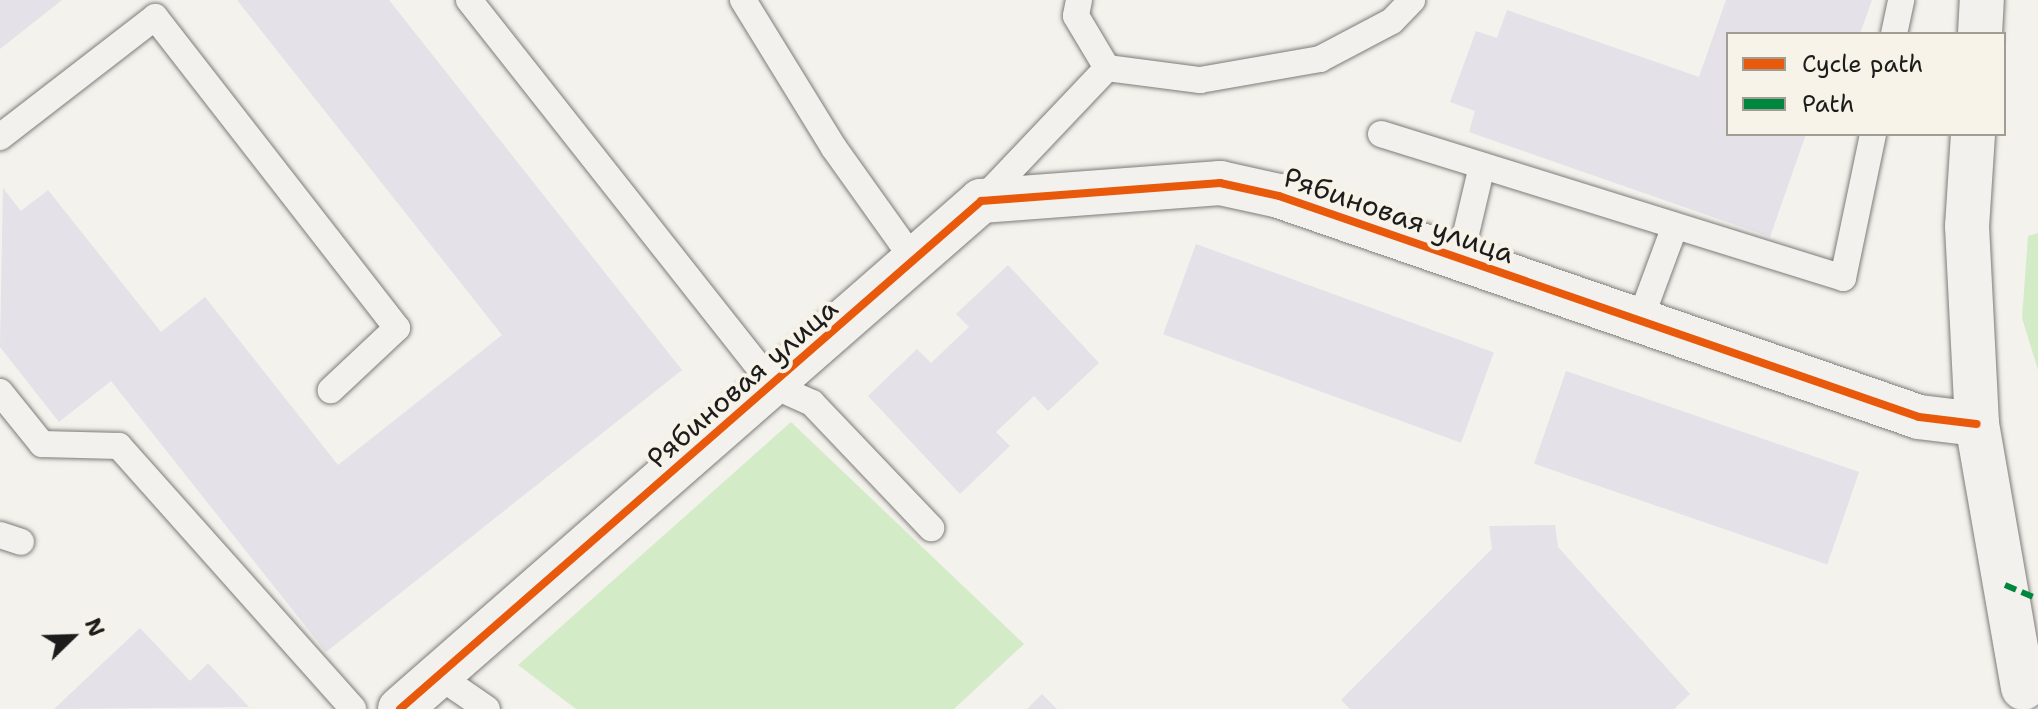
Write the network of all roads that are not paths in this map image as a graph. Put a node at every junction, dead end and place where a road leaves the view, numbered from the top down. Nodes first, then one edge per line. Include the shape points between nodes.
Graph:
1 (469, 0) edge
2 (743, 0) edge
3 (1079, 0) edge
4 (1412, 0) edge
5 (1901, 0) edge
6 (1982, 0) edge
7 (1894, 32) edge
8 (1980, 32) edge
9 (1107, 68) junction
10 (1381, 134) dead end
11 (1873, 136) edge
12 (1973, 136) edge
13 (0, 137) edge
14 (1482, 166) junction
15 (981, 201) junction
16 (1675, 226) junction
17 (1460, 259) junction
18 (914, 260) junction
19 (1640, 320) junction
20 (774, 386) junction
21 (331, 390) dead end
22 (0, 392) edge
23 (1977, 424) junction
24 (931, 528) dead end
25 (439, 676) junction
26 (2023, 688) dead end
27 (353, 709) edge
28 (400, 709) edge
29 (487, 709) edge

1 - 20 lane
2 - 18 lane via 834,148
3 - 9 lane via 1076,16
4 - 9 lane via 1392,21 1320,59 1200,80
5 - 7 lane
6 - 8 street
9 - 15 lane
10 - 14 lane
11 - 16 lane via 1843,278
12 - 23 street via 1967,226
13 - 21 lane via 155,17 397,328
14 - 16 lane
14 - 17 lane
15 - 17 street, Рябиновая улица via 1220,183 1279,196
15 - 18 street, Рябиновая улица
16 - 19 lane
17 - 19 street, Рябиновая улица
18 - 20 street, Рябиновая улица
19 - 23 street, Рябиновая улица via 1919,417
20 - 24 lane via 812,403
20 - 25 street, Рябиновая улица
22 - 27 lane via 42,444 119,446
23 - 26 street
25 - 28 street, Рябиновая улица
25 - 29 lane

